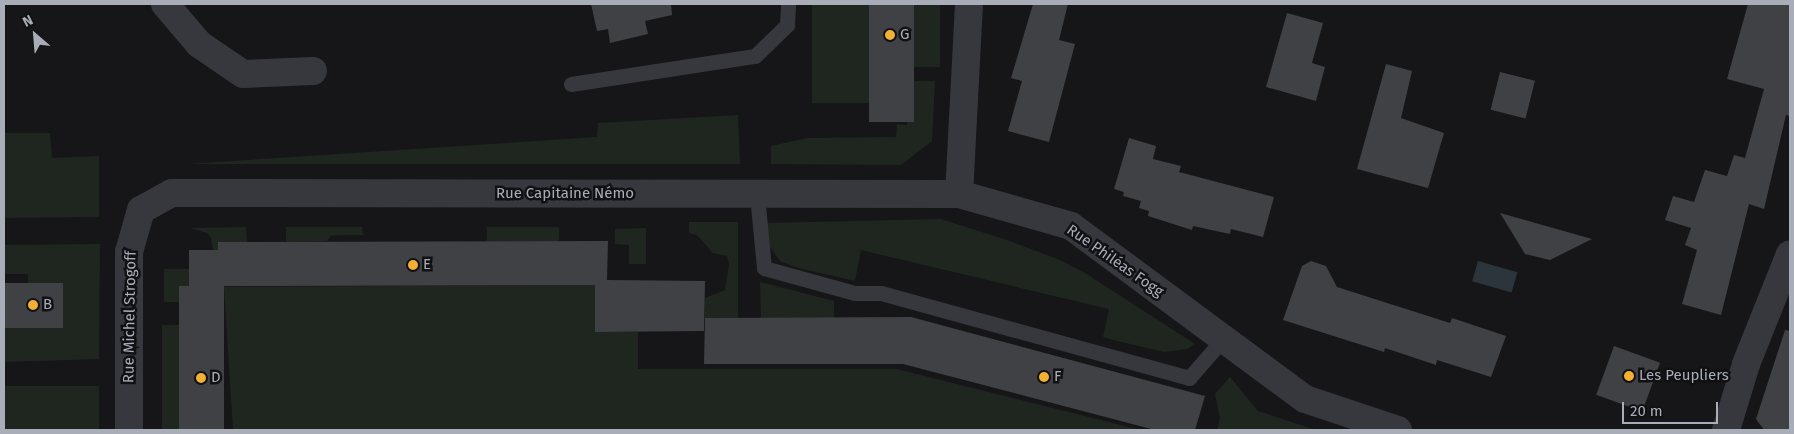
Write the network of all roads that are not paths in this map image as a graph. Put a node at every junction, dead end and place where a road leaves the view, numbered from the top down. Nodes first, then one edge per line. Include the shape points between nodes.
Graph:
1 (165, 4) edge
2 (788, 4) edge
3 (969, 4) edge
4 (312, 71) dead end
5 (571, 84) dead end
6 (172, 193) joint
7 (959, 194) junction
8 (756, 195) junction
9 (1790, 254) edge
10 (1223, 339) junction
11 (129, 430) edge
12 (1398, 430) edge
13 (1726, 430) edge

1 - 4 street via 199,44 243,74
2 - 5 lane via 787,25 755,56
3 - 7 street
6 - 8 street, Rue Capitaine Némo
6 - 11 street, Rue Michel Strogoff via 141,210 129,252
7 - 8 street, Rue Capitaine Némo
7 - 10 street, Rue Philéas Fogg via 1071,226
8 - 10 lane via 764,268 856,293 881,293 1189,378
9 - 13 street via 1746,364
10 - 12 street, Rue Philéas Fogg via 1304,399

